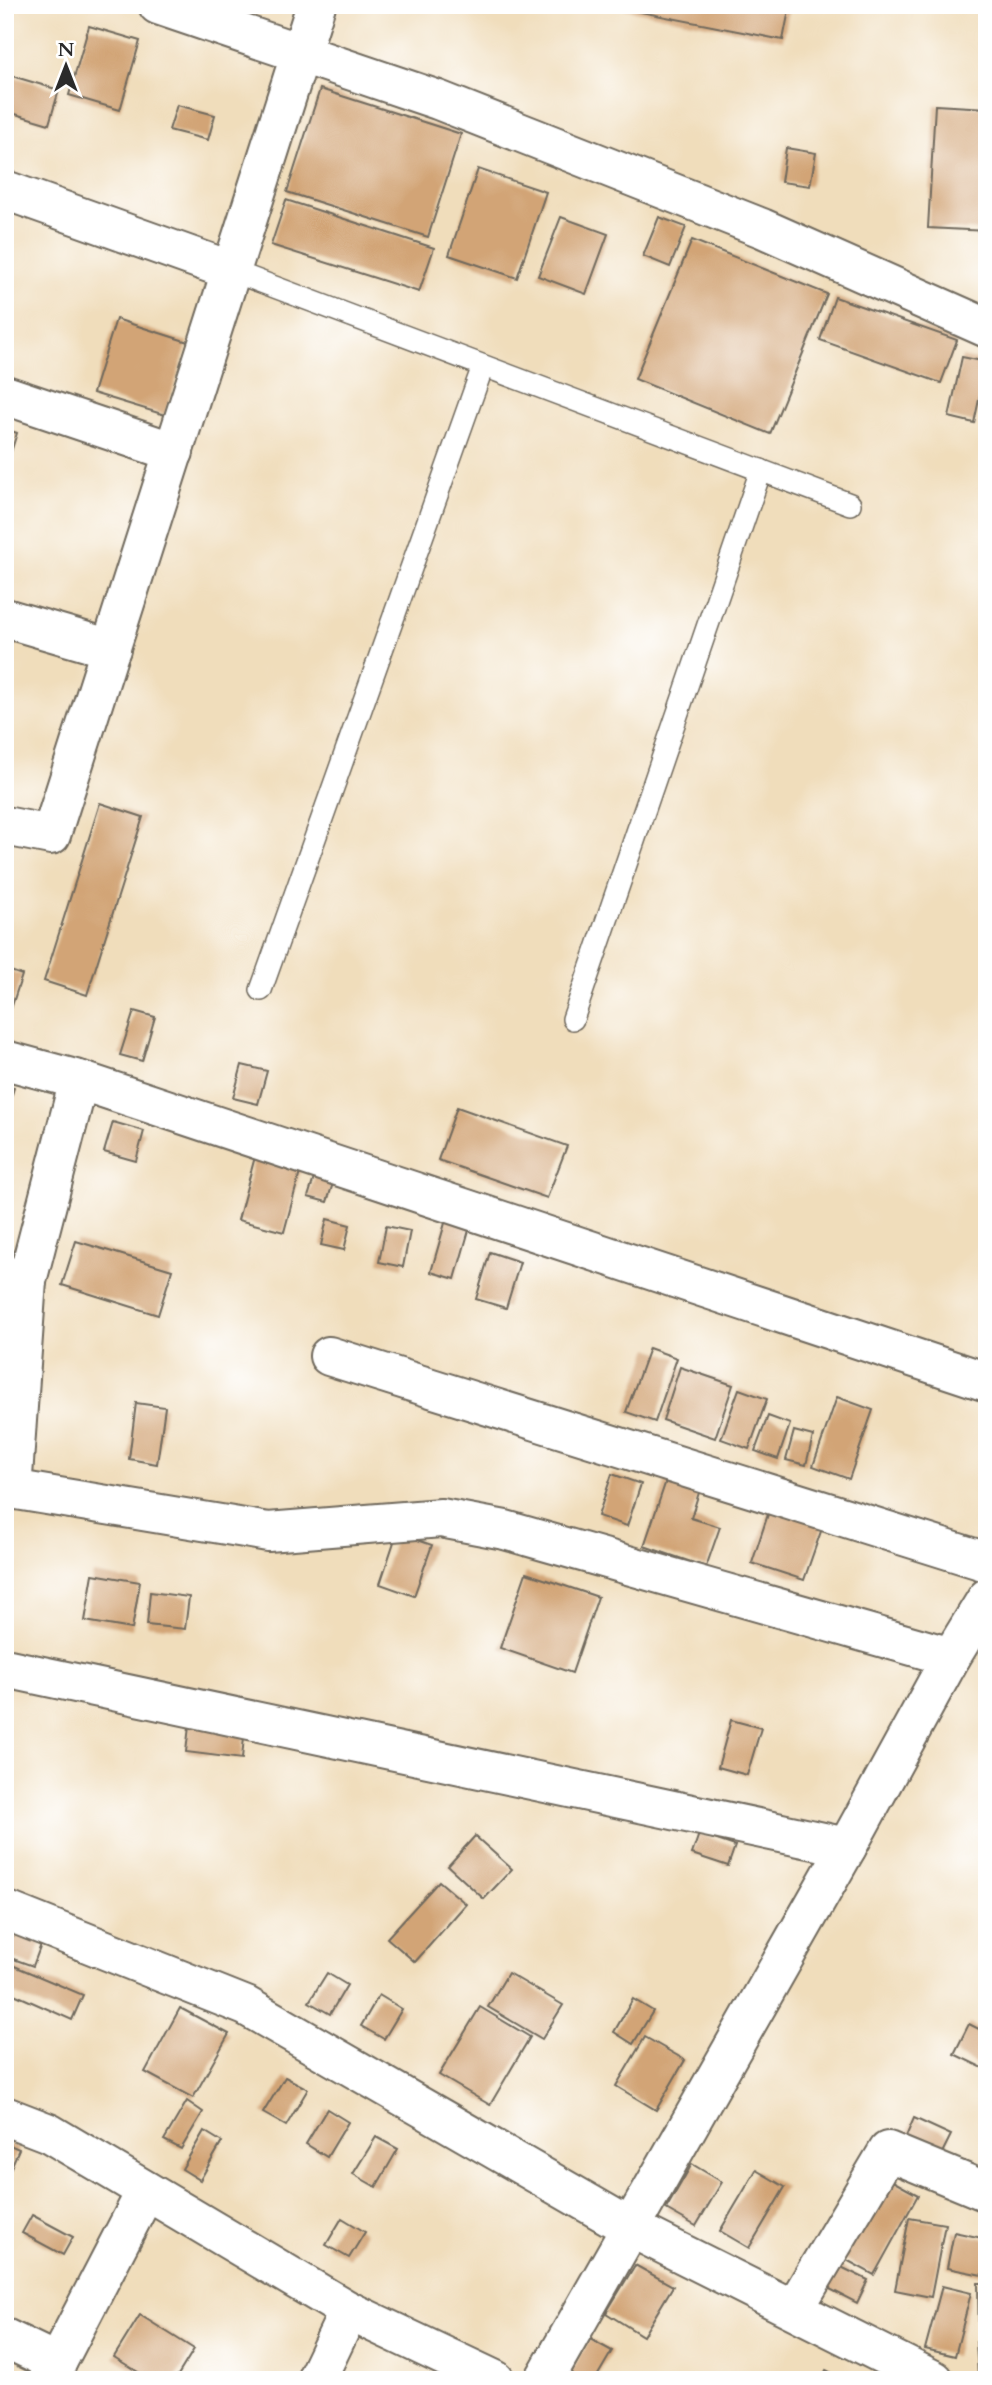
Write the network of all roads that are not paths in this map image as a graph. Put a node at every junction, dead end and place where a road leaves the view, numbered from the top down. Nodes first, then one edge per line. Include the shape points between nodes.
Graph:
1 (158, 5) edge
2 (316, 5) edge
3 (301, 54) junction
4 (5, 190) edge
5 (232, 271) junction
6 (987, 328) edge
7 (483, 366) junction
8 (5, 395) edge
9 (174, 452) junction
10 (761, 470) junction
11 (850, 503) dead end
12 (5, 618) edge
13 (111, 649) junction
14 (5, 826) edge
15 (261, 990) dead end
16 (573, 1019) dead end
17 (5, 1060) edge
18 (79, 1080) junction
19 (16, 1278) edge
20 (329, 1356) dead end
21 (987, 1382) edge
22 (9, 1489) edge
23 (987, 1562) edge
24 (987, 1598) edge
25 (951, 1657) junction
26 (5, 1668) edge
27 (847, 1847) junction
28 (5, 1910) edge
29 (5, 2116) edge
30 (146, 2191) junction
31 (987, 2192) edge
32 (631, 2228) junction
33 (794, 2309) junction
34 (349, 2311) junction
35 (5, 2338) edge
36 (52, 2371) edge
37 (316, 2380) edge
38 (495, 2380) edge
39 (544, 2380) edge
40 (933, 2380) edge

1 - 3 street
2 - 3 street
3 - 5 street
3 - 6 street via 438,100 762,228
4 - 5 street
5 - 7 lane
5 - 9 street
7 - 10 lane
7 - 15 lane
8 - 9 street
9 - 13 street
10 - 11 lane
10 - 16 lane
12 - 13 street
13 - 14 street via 51,835
17 - 18 street
18 - 19 street
18 - 21 street
19 - 22 street
20 - 23 street
22 - 25 street via 268,1532 454,1520 505,1530
24 - 25 street
25 - 27 street
26 - 27 street
27 - 32 street
28 - 32 street via 246,2006
29 - 30 street via 49,2133
30 - 34 street
30 - 36 street
31 - 33 street via 888,2151
32 - 33 street
32 - 39 street
33 - 40 street
34 - 37 street
34 - 38 street
35 - 36 street

